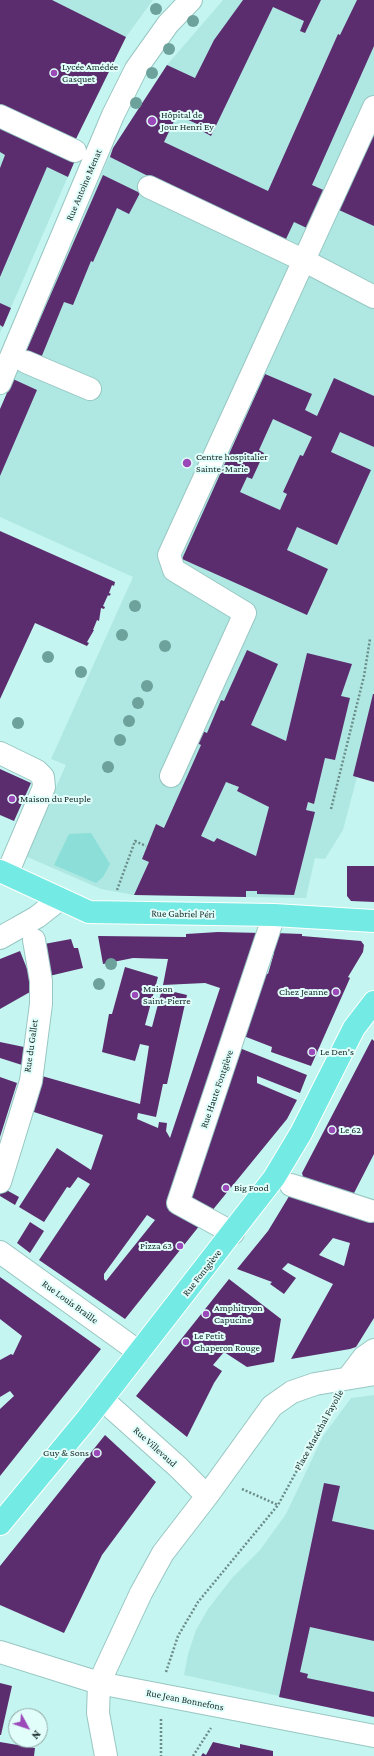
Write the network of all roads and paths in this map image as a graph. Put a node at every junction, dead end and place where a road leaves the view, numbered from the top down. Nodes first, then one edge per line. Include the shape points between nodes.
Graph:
1 (190, 0) edge
2 (374, 107) edge
3 (0, 116) edge
4 (75, 152) dead end
5 (149, 187) dead end
6 (304, 261) junction
7 (374, 297) edge
8 (26, 362) dead end
9 (0, 383) edge
10 (90, 389) dead end
11 (370, 639) dead end
12 (0, 754) edge
13 (171, 776) dead end
14 (331, 809) dead end
15 (146, 846) dead end
16 (3, 873) edge
17 (116, 892) dead end
18 (60, 900) junction
19 (374, 921) edge
20 (274, 922) junction
21 (29, 933) junction
22 (0, 938) edge
23 (374, 1002) edge
24 (0, 1163) edge
25 (0, 1182) edge
26 (290, 1185) dead end
27 (371, 1211) dead end
28 (212, 1217) dead end
29 (233, 1233) junction
30 (0, 1252) edge
31 (374, 1350) edge
32 (139, 1352) junction
33 (374, 1374) edge
34 (348, 1378) junction
35 (102, 1399) junction
36 (222, 1476) junction
37 (208, 1496) junction
38 (278, 1505) junction
39 (0, 1524) edge
40 (0, 1652) edge
41 (99, 1683) junction
42 (162, 1696) junction
43 (223, 1708) junction
44 (374, 1736) edge
45 (106, 1756) edge
46 (161, 1756) edge
47 (193, 1756) edge

1 - 9 street, Rue Antoine Menat via 164,30 134,74 113,115
2 - 6 street
3 - 4 street
5 - 6 street
6 - 7 street
6 - 13 street via 169,555 174,570 245,613
8 - 10 street
11 - 14 path via 364,676
12 - 16 street via 37,771 43,777 44,787
15 - 17 path via 135,841
16 - 18 main road, Rue Gabriel Péri
18 - 20 main road, Rue Gabriel Péri via 89,912
18 - 21 street
19 - 20 main road, Rue Gabriel Péri
20 - 28 street via 184,1203
20 - 29 street, Rue Haute Fontgiève via 178,1203
21 - 22 street
21 - 24 street, Rue du Gallet via 36,982 36,1005 26,1080
21 - 25 street via 41,982 41,1004 31,1081
23 - 29 main road, Rue Fontgiève via 354,1028 288,1158
26 - 27 street
29 - 32 main road, Rue Fontgiève
30 - 32 street, Rue Louis Braille
31 - 34 street via 364,1357
32 - 35 main road, Rue Fontgiève
33 - 34 street
34 - 36 street, Place Maréchal Fayolle via 315,1384 292,1392 272,1406
34 - 38 path, Place Maréchal Fayolle
35 - 37 street, Rue Villevaud
35 - 39 main road, Rue Fontgiève
36 - 37 street, Place Maréchal Fayolle
36 - 38 path via 232,1484
37 - 41 street, Place Maréchal Fayolle via 163,1553 141,1593
38 - 42 path, Place Maréchal Fayolle via 198,1602 178,1636 167,1667
40 - 41 street, Rue Jean Bonnefons
41 - 42 street, Rue Jean Bonnefons
41 - 45 street via 98,1713
42 - 43 street, Rue Jean Bonnefons
42 - 46 path, Place Maréchal Fayolle
43 - 44 street, Rue Jean Bonnefons
43 - 47 path

